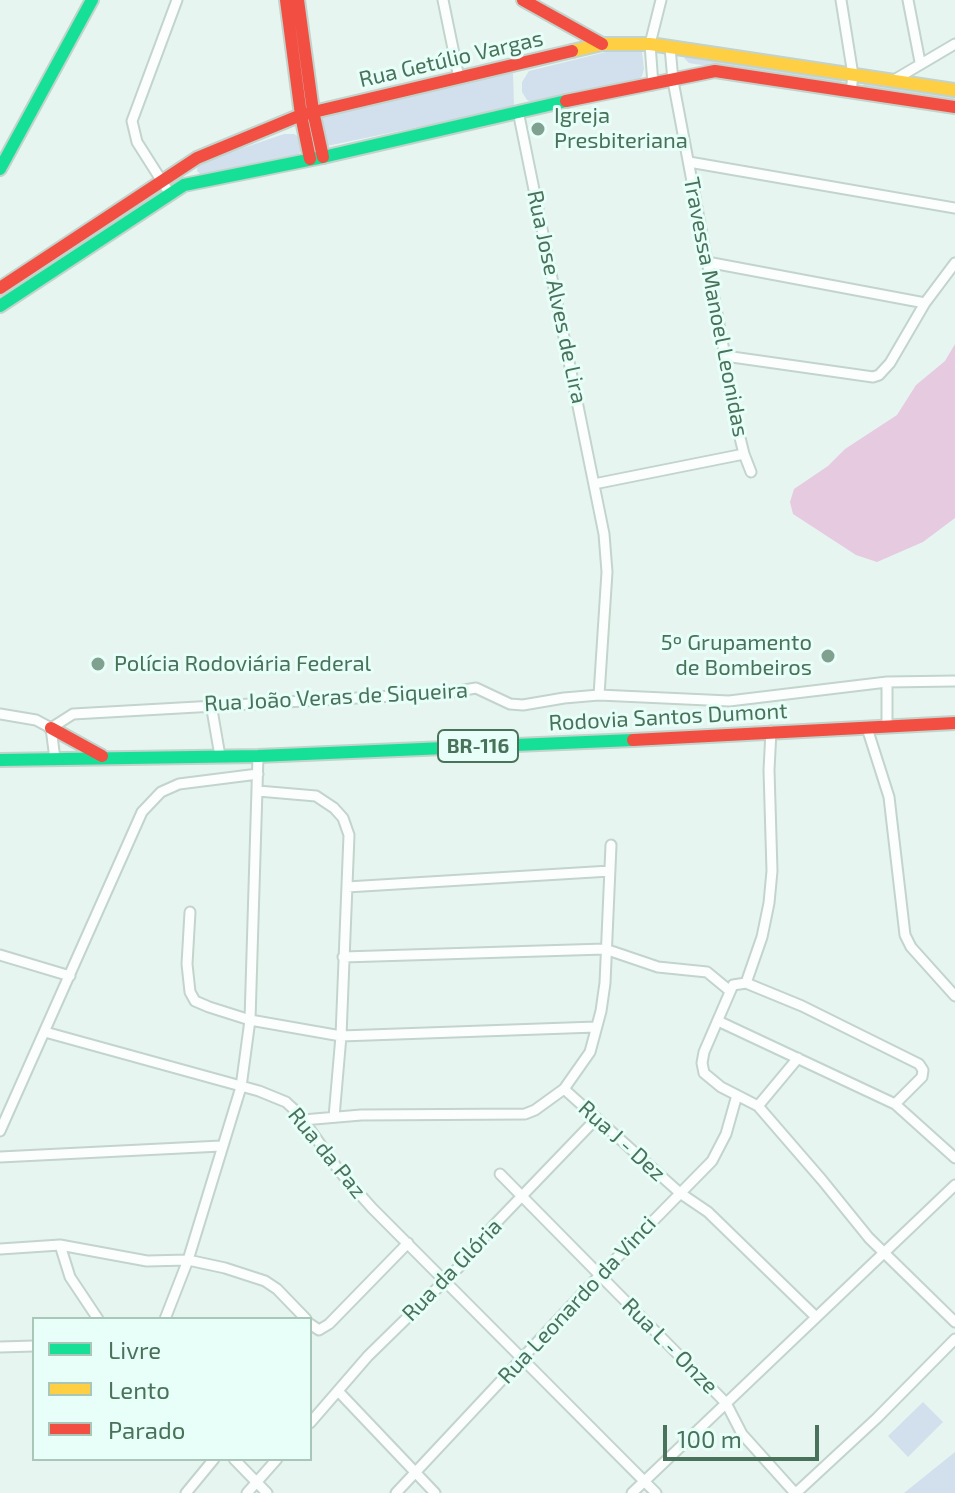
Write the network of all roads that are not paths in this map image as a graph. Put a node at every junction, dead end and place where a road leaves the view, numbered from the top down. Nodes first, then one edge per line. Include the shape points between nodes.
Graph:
1 (92, 0) edge
2 (177, 0) edge
3 (286, 0) edge
4 (298, 0) edge
5 (443, 0) edge
6 (523, 0) edge
7 (661, 0) edge
8 (841, 0) edge
9 (908, 0) edge
10 (296, 22) junction
11 (602, 44) junction
12 (650, 44) junction
13 (955, 44) edge
14 (670, 47) junction
15 (920, 62) junction
16 (853, 75) junction
17 (459, 78) junction
18 (894, 80) junction
19 (673, 81) junction
20 (653, 85) junction
21 (955, 90) edge
22 (851, 92) junction
23 (955, 107) edge
24 (518, 111) junction
25 (307, 113) junction
26 (316, 158) junction
27 (689, 162) junction
28 (0, 169) edge
29 (161, 181) junction
30 (170, 194) junction
31 (955, 208) edge
32 (114, 214) junction
33 (120, 227) junction
34 (86, 232) junction
35 (93, 244) junction
36 (707, 262) junction
37 (955, 263) edge
38 (0, 288) edge
39 (925, 303) junction
40 (0, 306) edge
41 (725, 356) junction
42 (744, 454) junction
43 (751, 472) dead end
44 (594, 484) junction
45 (955, 681) edge
46 (887, 682) junction
47 (599, 695) junction
48 (211, 704) junction
49 (0, 714) edge
50 (955, 723) edge
51 (887, 727) junction
52 (51, 728) junction
53 (867, 728) junction
54 (771, 731) junction
55 (103, 756) junction
56 (220, 756) junction
57 (258, 756) junction
58 (55, 759) junction
59 (0, 760) edge
60 (258, 774) junction
61 (258, 791) junction
62 (611, 845) dead end
63 (610, 871) junction
64 (347, 887) junction
65 (190, 912) dead end
66 (605, 949) junction
67 (0, 955) edge
68 (343, 957) junction
69 (70, 976) junction
70 (744, 983) junction
71 (730, 991) junction
72 (955, 996) edge
73 (250, 1020) junction
74 (718, 1021) junction
75 (596, 1027) junction
76 (45, 1032) junction
77 (341, 1036) junction
78 (798, 1058) junction
79 (241, 1087) junction
80 (564, 1089) junction
81 (737, 1095) junction
82 (895, 1104) junction
83 (758, 1106) junction
84 (334, 1117) junction
85 (596, 1119) junction
86 (303, 1120) junction
87 (0, 1131) edge
88 (221, 1146) junction
89 (0, 1157) edge
90 (955, 1158) edge
91 (500, 1174) dead end
92 (955, 1185) edge
93 (680, 1193) junction
94 (523, 1197) junction
95 (408, 1243) junction
96 (60, 1245) junction
97 (0, 1249) edge
98 (884, 1252) junction
99 (188, 1260) junction
100 (600, 1275) junction
101 (444, 1279) junction
102 (97, 1317) edge
103 (166, 1317) edge
104 (304, 1317) edge
105 (816, 1317) junction
106 (955, 1322) edge
107 (312, 1325) edge
108 (955, 1339) edge
109 (32, 1346) edge
110 (0, 1347) edge
111 (522, 1358) junction
112 (338, 1391) junction
113 (726, 1403) junction
114 (312, 1421) edge
115 (212, 1461) edge
116 (236, 1461) edge
117 (275, 1461) edge
118 (416, 1472) junction
119 (644, 1481) junction
120 (256, 1483) junction
121 (186, 1493) edge
122 (247, 1493) edge
123 (267, 1493) edge
124 (396, 1493) edge
125 (435, 1493) edge
126 (632, 1493) edge
127 (656, 1493) edge
128 (795, 1493) edge

1 - 28 main road
2 - 29 street via 132,121 137,142
3 - 10 main road
4 - 10 main road
5 - 17 street
6 - 11 main road
7 - 12 street
8 - 16 street
9 - 15 street
10 - 25 main road
11 - 12 main road, Rua Getúlio Vargas
11 - 17 main road, Rua Getúlio Vargas
12 - 14 main road, Rua Getúlio Vargas
12 - 20 street
13 - 15 street
14 - 16 main road, Rua Getúlio Vargas
14 - 19 street, Travessa Manoel Leonidas
15 - 18 street
16 - 18 main road, Rua Getúlio Vargas
16 - 22 street
17 - 25 main road, Rua Getúlio Vargas
18 - 21 main road, Rua Getúlio Vargas
19 - 20 main road
19 - 22 main road via 715,71
19 - 27 street, Travessa Manoel Leonidas
20 - 24 main road
22 - 23 main road
24 - 26 main road
24 - 44 street, Rua Jose Alves de Lira
25 - 26 main road
25 - 29 main road, Rua Getúlio Vargas via 197,158
26 - 30 main road via 184,185
27 - 31 street
27 - 36 street, Travessa Manoel Leonidas
29 - 30 street
29 - 32 main road, Rua Getúlio Vargas
30 - 33 main road
32 - 33 main road
32 - 34 main road, Rua Getúlio Vargas
33 - 35 main road
34 - 35 main road
34 - 38 main road, Rua Getúlio Vargas
35 - 40 main road
36 - 39 street
36 - 41 street, Travessa Manoel Leonidas
37 - 39 street
39 - 41 street via 890,363 873,377
41 - 42 street, Travessa Manoel Leonidas
42 - 43 street, Travessa Manoel Leonidas
42 - 44 street
44 - 47 street, Rua Jose Alves de Lira via 607,572
45 - 46 street, Rua João Veras de Siqueira
46 - 47 street, Rua João Veras de Siqueira via 729,701
46 - 51 street
47 - 48 street, Rua João Veras de Siqueira via 516,705 476,688
48 - 52 street, Rua João Veras de Siqueira via 73,714
48 - 56 street
49 - 52 street
50 - 51 main road, Rodovia Santos Dumont / BR-116
51 - 53 main road, Rodovia Santos Dumont / BR-116
52 - 55 main road
52 - 58 street
53 - 54 main road, Rodovia Santos Dumont / BR-116
53 - 72 street via 889,797 905,935
54 - 57 main road, Rodovia Santos Dumont / BR-116
54 - 70 street via 769,903
55 - 56 main road, Rodovia Santos Dumont / BR-116
55 - 58 main road, Rodovia Santos Dumont / BR-116
56 - 57 main road, Rodovia Santos Dumont / BR-116
57 - 60 street
58 - 59 main road, Rodovia Santos Dumont / BR-116
60 - 61 street
60 - 69 street via 179,784 153,799 135,823
61 - 64 street via 316,796 334,808 349,835
61 - 73 street
62 - 63 street
63 - 64 street
63 - 66 street
64 - 68 street
65 - 73 street via 187,964 195,1001
66 - 68 street
66 - 71 street via 658,967 707,972
66 - 75 street
67 - 69 street
68 - 77 street
69 - 76 street
70 - 71 street
70 - 82 street via 919,1064 922,1077
71 - 74 street
73 - 77 street
73 - 79 street
74 - 78 street
74 - 81 street via 702,1068
75 - 77 street
75 - 80 street via 590,1052
76 - 79 street, Rua da Paz
76 - 87 street
77 - 84 street
78 - 82 street
78 - 83 street
79 - 86 street, Rua da Paz via 277,1097
79 - 88 street
80 - 84 street via 525,1114
80 - 85 street, Rua J - Dez
81 - 83 street
81 - 93 street, Rua Leonardo da Vinci via 712,1161
82 - 90 street
83 - 98 street
84 - 86 street
85 - 93 street, Rua J - Dez
85 - 94 street, Rua da Glória
86 - 95 street, Rua da Paz via 340,1172
88 - 89 street
88 - 99 street
91 - 94 street, Rua L - Onze
92 - 98 street
93 - 100 street, Rua Leonardo da Vinci
93 - 105 street, Rua J - Dez via 708,1212
94 - 100 street, Rua L - Onze
94 - 101 street, Rua da Glória
95 - 101 street, Rua da Paz
95 - 107 street via 329,1324 319,1330
96 - 97 street
96 - 99 street via 147,1261
96 - 102 street via 70,1277
98 - 105 street
98 - 106 street
99 - 103 street
99 - 104 street via 265,1281
100 - 111 street, Rua Leonardo da Vinci
100 - 113 street, Rua L - Onze
101 - 111 street, Rua da Paz
101 - 112 street, Rua da Glória
105 - 113 street
108 - 128 street
109 - 110 street
111 - 118 street, Rua Leonardo da Vinci
111 - 119 street, Rua da Paz
112 - 114 street, Rua da Glória
112 - 118 street
113 - 119 street
113 - 128 street, Rua L - Onze via 742,1434
115 - 121 street
116 - 120 street
117 - 120 street
118 - 124 street, Rua Leonardo da Vinci
118 - 125 street
119 - 126 street
119 - 127 street, Rua da Paz
120 - 122 street
120 - 123 street

